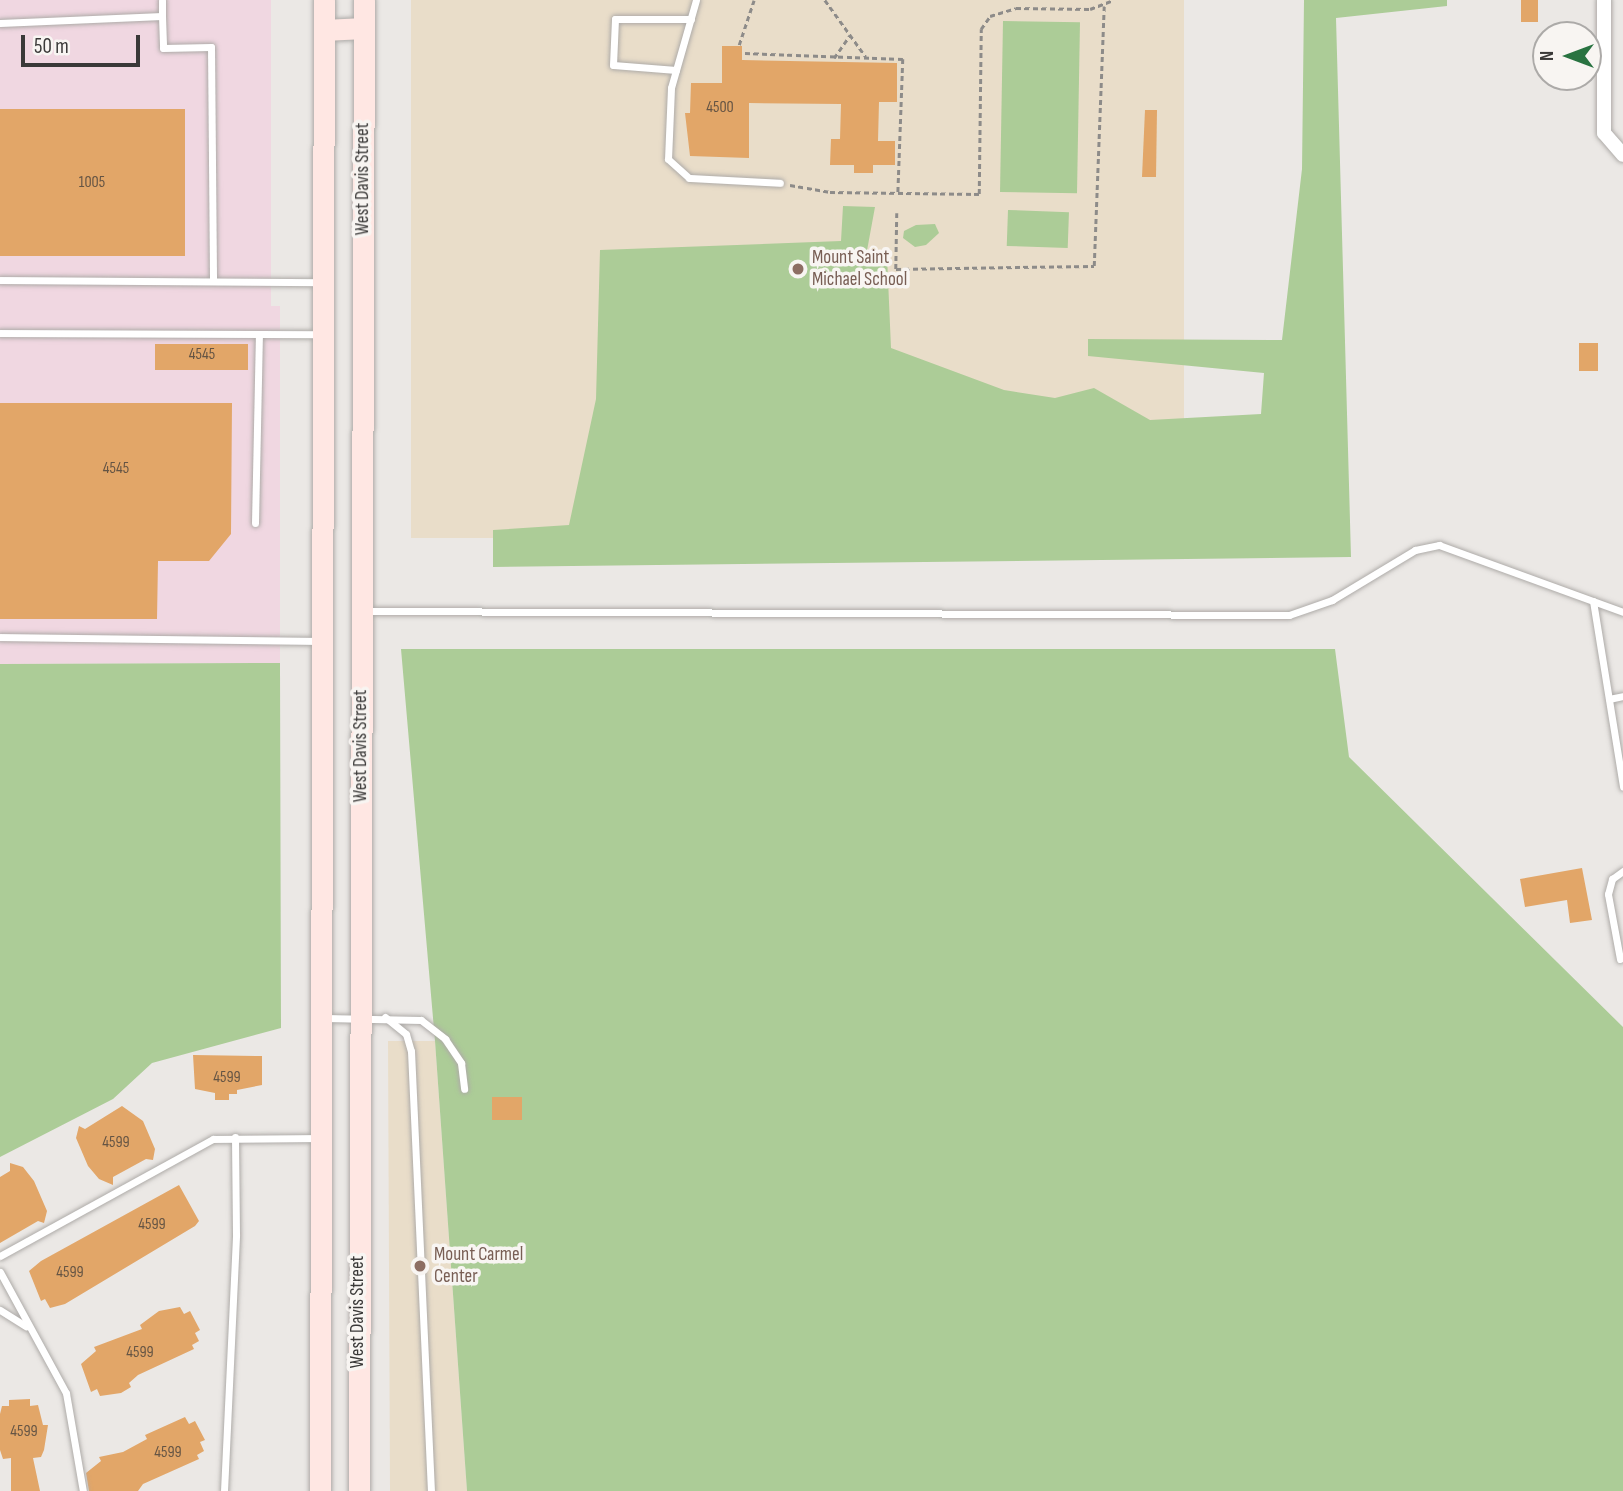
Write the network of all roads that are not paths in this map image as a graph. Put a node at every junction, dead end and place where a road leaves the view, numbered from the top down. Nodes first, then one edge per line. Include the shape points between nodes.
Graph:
1 (162, 0) edge
2 (324, 0) edge
3 (364, 0) edge
4 (696, 0) edge
5 (1604, 0) edge
6 (162, 16) junction
7 (691, 19) junction
8 (0, 23) edge
9 (364, 28) junction
10 (324, 30) junction
11 (676, 69) junction
12 (1617, 150) edge
13 (780, 183) road end
14 (0, 280) edge
15 (213, 281) junction
16 (323, 282) junction
17 (0, 333) edge
18 (259, 334) junction
19 (323, 334) junction
20 (255, 523) dead end
21 (1593, 601) junction
22 (362, 611) junction
23 (1622, 613) edge
24 (0, 637) edge
25 (322, 641) junction
26 (1623, 696) edge
27 (1609, 699) junction
28 (1623, 787) edge
29 (1623, 871) edge
30 (1620, 959) dead end
31 (359, 1017) junction
32 (385, 1017) junction
33 (321, 1018) junction
34 (464, 1089) dead end
35 (235, 1137) junction
36 (320, 1138) junction
37 (0, 1256) edge
38 (0, 1272) edge
39 (0, 1310) edge
40 (26, 1326) junction
41 (83, 1491) edge
42 (224, 1491) edge
43 (320, 1491) edge
44 (359, 1491) edge
45 (431, 1491) edge

1 - 6 lane
2 - 10 main road, West Davis Street
3 - 9 main road, West Davis Street
4 - 7 lane
5 - 12 street via 1604,133
6 - 8 lane
6 - 15 lane via 163,48 211,47
7 - 11 lane
7 - 11 lane via 615,19 614,65
9 - 10 main road
9 - 22 main road, West Davis Street
10 - 16 main road, West Davis Street
11 - 13 lane via 668,159 678,171 690,178
14 - 15 lane
15 - 16 lane
16 - 19 main road, West Davis Street
17 - 18 lane
18 - 19 lane
18 - 20 lane
19 - 25 main road, West Davis Street
21 - 22 lane via 1439,545 1415,550 1332,600 1289,615
21 - 23 lane
21 - 27 lane
22 - 31 main road, West Davis Street
24 - 25 lane
25 - 33 main road, West Davis Street
26 - 27 lane
27 - 28 lane
29 - 30 lane via 1612,879 1608,894
31 - 32 lane
31 - 33 lane
31 - 44 main road, West Davis Street
32 - 34 lane via 421,1020 445,1039 461,1063
32 - 45 lane via 406,1034 411,1051
33 - 36 main road, West Davis Street
35 - 36 lane
35 - 37 lane via 213,1139
35 - 42 lane via 236,1234
36 - 43 main road, West Davis Street
38 - 40 lane
39 - 40 lane
40 - 41 lane via 66,1393

